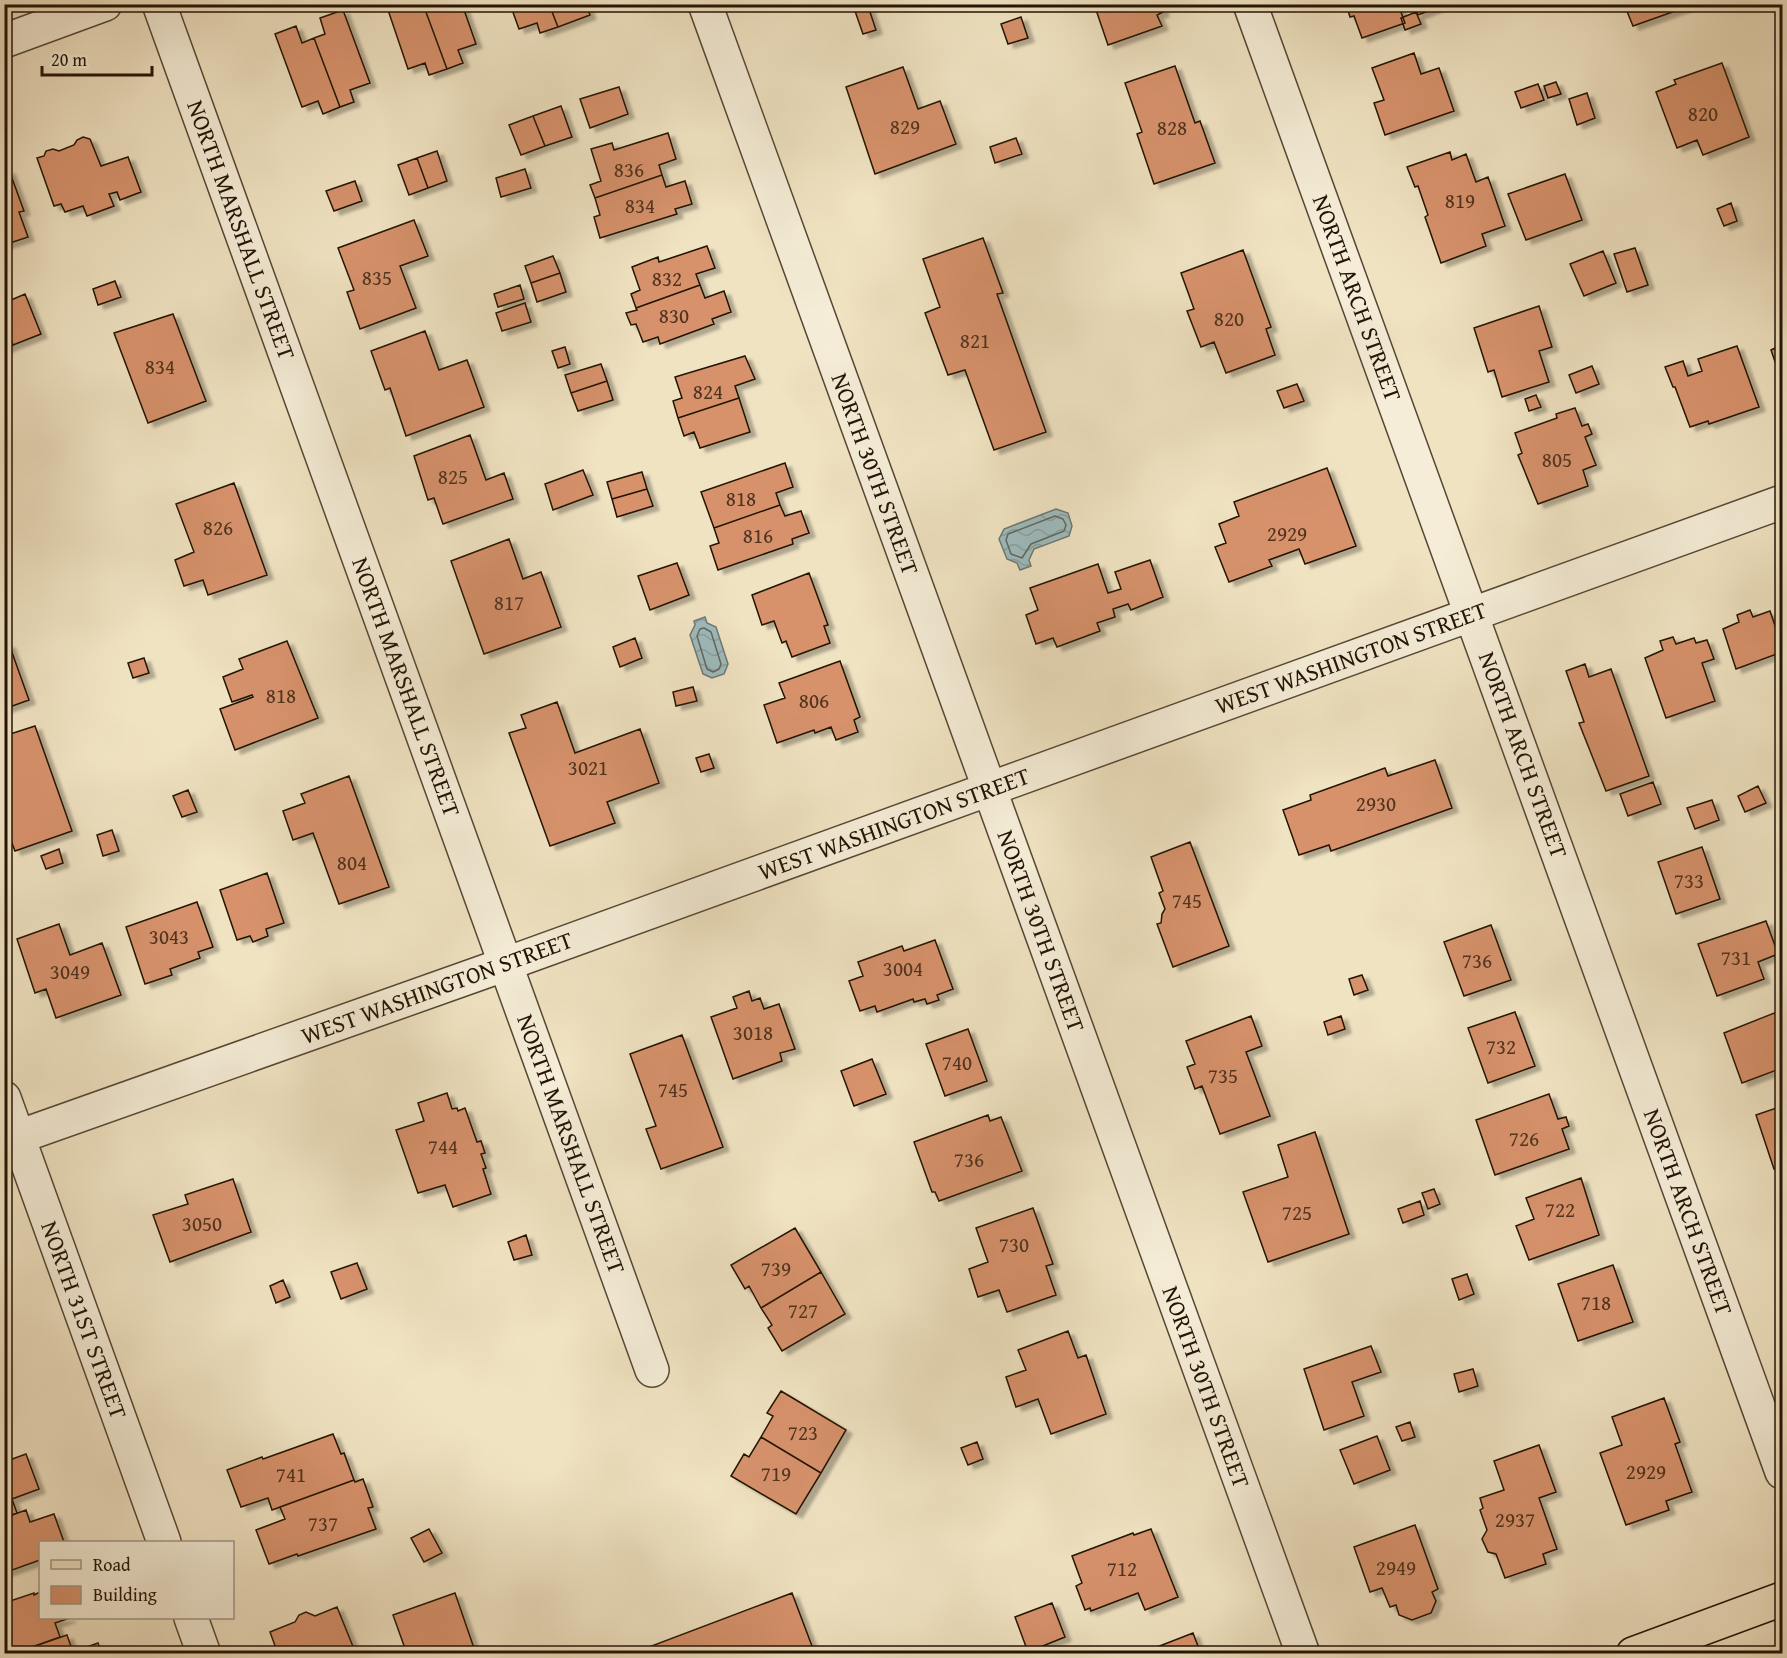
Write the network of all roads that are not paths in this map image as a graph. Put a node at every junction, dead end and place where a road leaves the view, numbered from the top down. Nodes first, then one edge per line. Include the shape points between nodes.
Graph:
1 (105, 4) edge
2 (159, 4) edge
3 (705, 4) edge
4 (1250, 4) edge
5 (4, 41) edge
6 (1782, 502) edge
7 (1472, 615) junction
8 (990, 789) junction
9 (506, 964) junction
10 (4, 1098) edge
11 (11, 1139) edge
12 (652, 1370) dead end
13 (1782, 1472) edge
14 (164, 1541) edge
15 (1782, 1599) edge
16 (192, 1619) edge
17 (204, 1653) edge
18 (1303, 1653) edge
19 (1634, 1653) edge

1 - 5 street
2 - 9 street, NORTH MARSHALL STREET
3 - 8 street, NORTH 30TH STREET
4 - 7 street, NORTH ARCH STREET
6 - 7 street, WEST WASHINGTON STREET
7 - 8 street, WEST WASHINGTON STREET
7 - 13 street, NORTH ARCH STREET
8 - 9 street, WEST WASHINGTON STREET
8 - 18 street, NORTH 30TH STREET
9 - 11 street, WEST WASHINGTON STREET
9 - 12 street, NORTH MARSHALL STREET
10 - 11 street, NORTH 31ST STREET
11 - 14 street, NORTH 31ST STREET
15 - 19 main road
16 - 17 street

